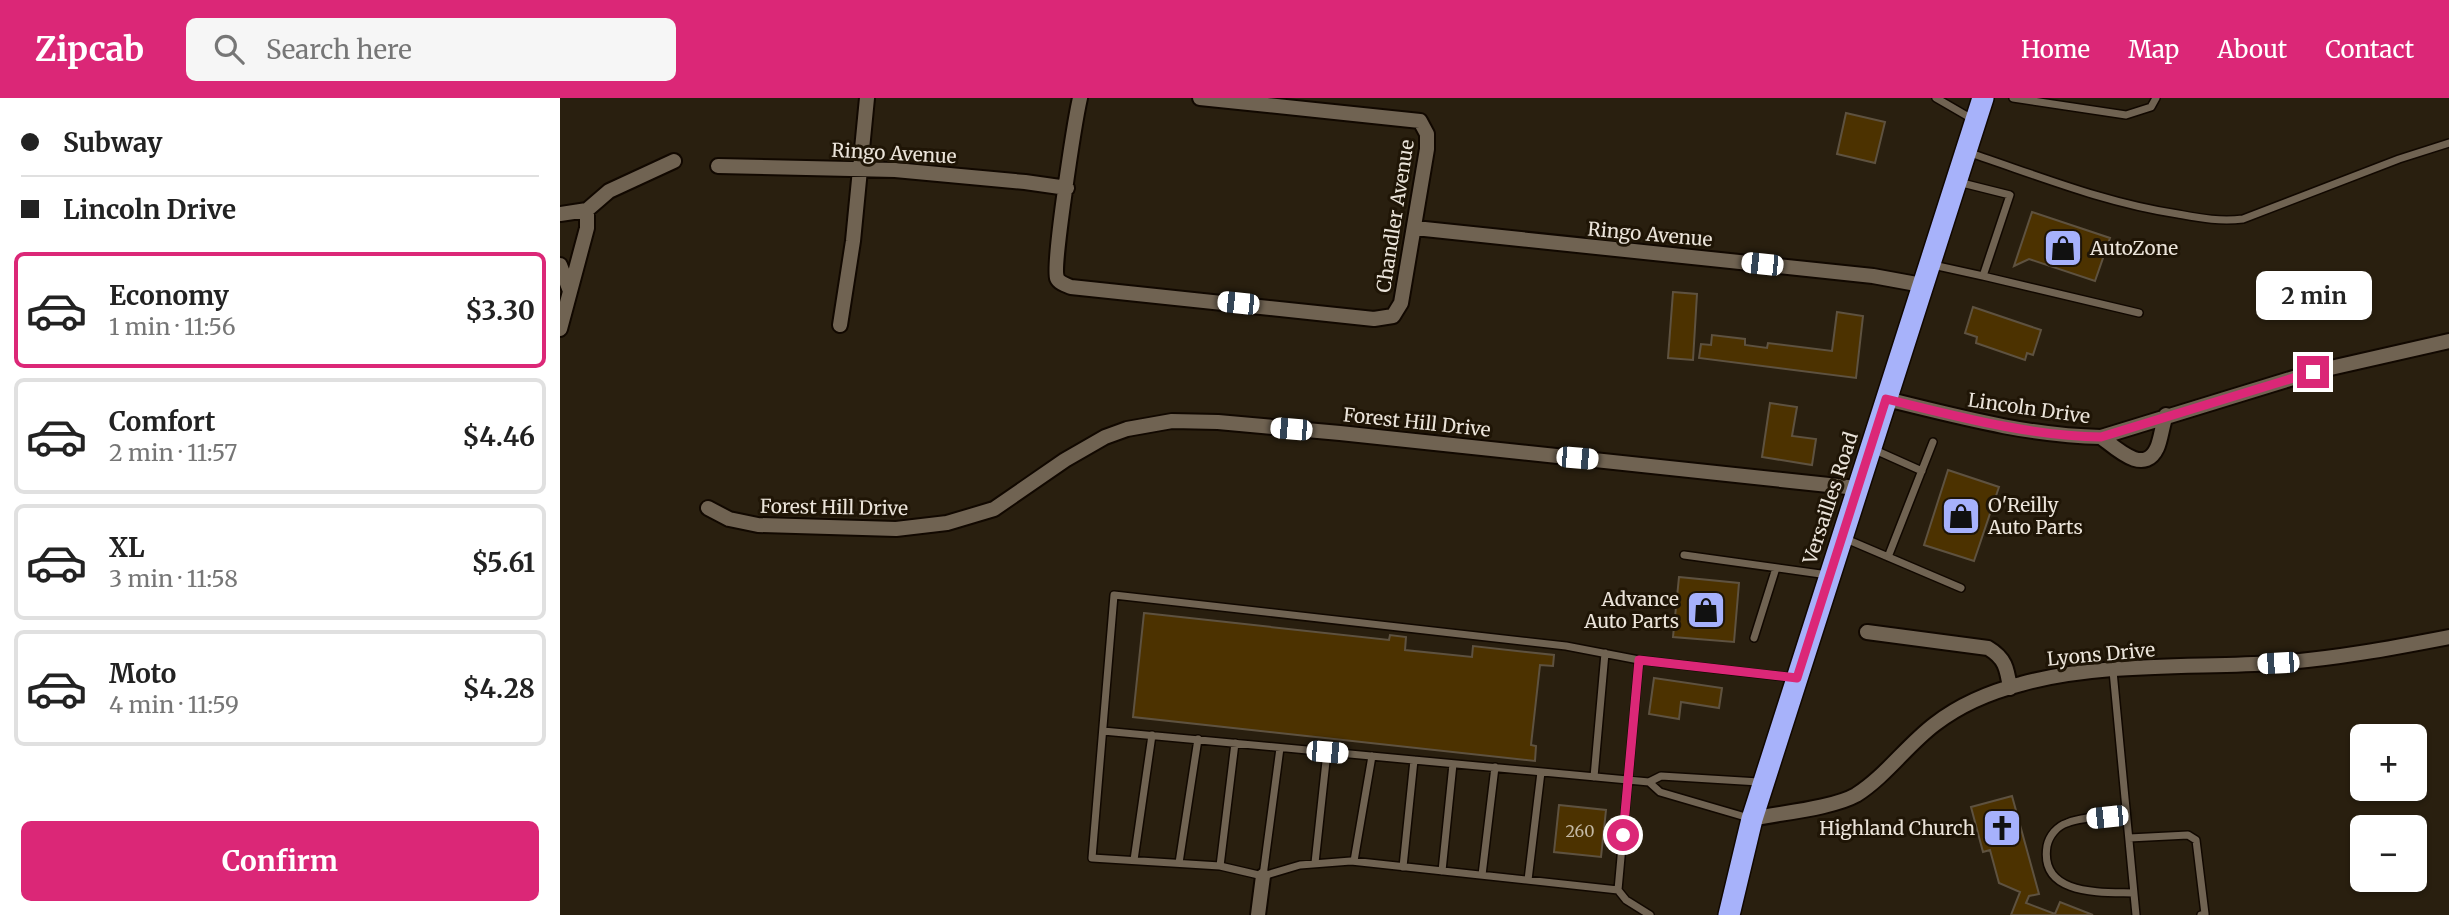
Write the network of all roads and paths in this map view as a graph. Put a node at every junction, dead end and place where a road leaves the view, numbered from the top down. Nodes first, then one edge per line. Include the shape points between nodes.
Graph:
1 (867, 98) edge
2 (1080, 98) edge
3 (1200, 98) edge
4 (1936, 98) edge
5 (1983, 98) edge
6 (2013, 98) edge
7 (2156, 98) edge
8 (1976, 121) junction
9 (2449, 143) edge
10 (1966, 152) junction
11 (674, 160) dead end
12 (718, 166) dead end
13 (862, 169) junction
14 (1956, 182) junction
15 (1066, 188) junction
16 (587, 210) junction
17 (560, 214) edge
18 (1415, 228) junction
19 (1929, 264) junction
20 (560, 265) edge
21 (1983, 276) junction
22 (1922, 285) junction
23 (570, 291) junction
24 (2139, 313) dead end
25 (839, 325) dead end
26 (560, 329) edge
27 (2449, 341) edge
28 (1886, 399) junction
29 (2166, 415) junction
30 (2101, 437) junction
31 (1933, 442) dead end
32 (1870, 448) junction
33 (1922, 471) junction
34 (1857, 488) junction
35 (708, 508) dead end
36 (1841, 537) junction
37 (1684, 555) dead end
38 (1888, 557) junction
39 (1776, 568) junction
40 (1829, 576) junction
41 (1961, 588) dead end
42 (1867, 632) dead end
43 (2449, 636) edge
44 (1754, 638) dead end
45 (1605, 653) junction
46 (1639, 660) junction
47 (2113, 671) junction
48 (1797, 678) junction
49 (2010, 688) junction
50 (1103, 731) junction
51 (1152, 735) junction
52 (1198, 739) junction
53 (1235, 743) junction
54 (1280, 748) junction
55 (1327, 752) junction
56 (1372, 756) junction
57 (1414, 760) junction
58 (1453, 764) junction
59 (1495, 767) junction
60 (1541, 772) junction
61 (1594, 777) junction
62 (1628, 780) junction
63 (1649, 782) junction
64 (1764, 783) junction
65 (2126, 815) junction
66 (1752, 819) junction
67 (2129, 838) junction
68 (1134, 860) junction
69 (1354, 861) junction
70 (1179, 863) junction
71 (1315, 863) junction
72 (1220, 866) junction
73 (1404, 867) junction
74 (1442, 871) junction
75 (1482, 875) junction
76 (1263, 876) junction
77 (1528, 880) junction
78 (1618, 890) junction
79 (2133, 893) junction
80 (1258, 915) edge
81 (1650, 915) edge
82 (1729, 915) edge
83 (2136, 915) edge
84 (2201, 915) edge

1 - 13 street
2 - 15 street
3 - 18 street, Chandler Avenue via 1420,121 1427,140
4 - 8 lane
5 - 8 highway, Versailles Road
6 - 7 lane via 2126,115 2151,107
8 - 10 highway, Versailles Road
9 - 10 lane via 2227,221 2110,201
10 - 14 highway, Versailles Road
11 - 16 street via 609,191
12 - 13 street, Ringo Avenue
13 - 15 street, Ringo Avenue
13 - 25 street
14 - 19 highway, Versailles Road
14 - 21 lane via 2010,195
15 - 18 street, Chandler Avenue via 1059,281 1071,287 1138,296 1393,316 1401,303
16 - 17 street
16 - 23 street via 587,228
18 - 22 street, Ringo Avenue
19 - 21 lane
19 - 22 highway, Versailles Road
20 - 23 street
21 - 24 lane
22 - 28 highway, Versailles Road
23 - 26 street
27 - 29 street, Lincoln Drive via 2313,372
28 - 30 street, Lincoln Drive via 2074,437
28 - 32 highway, Versailles Road
29 - 30 street, Lincoln Drive
29 - 30 street via 2158,446 2145,461 2134,460
31 - 33 lane
32 - 33 lane
32 - 34 highway, Versailles Road
33 - 38 lane
34 - 35 street, Forest Hill Drive via 1340,433 1172,421 1105,437 994,509 947,523 896,530 758,525 729,519
34 - 36 highway, Versailles Road
36 - 38 lane
36 - 40 highway, Versailles Road
37 - 39 lane
38 - 41 lane
39 - 40 lane
39 - 44 lane
40 - 48 highway, Versailles Road
42 - 49 street via 1988,648 2001,656
43 - 47 street, Lyons Drive via 2278,663
45 - 46 lane
45 - 50 lane via 1114,595
45 - 61 lane
46 - 48 lane
46 - 62 lane
47 - 49 street, Lyons Drive via 2069,673
47 - 65 lane
48 - 64 highway, Versailles Road
49 - 66 street, Lyons Drive via 1969,701 1934,724 1854,796
50 - 51 lane
50 - 68 lane via 1092,858
51 - 52 lane
51 - 68 lane
52 - 53 lane
52 - 70 lane
53 - 54 lane
53 - 72 lane
54 - 55 lane
54 - 76 lane
55 - 56 lane
55 - 71 lane
56 - 57 lane
56 - 69 lane
57 - 58 lane
57 - 73 lane
58 - 59 lane
58 - 74 lane
59 - 60 lane
59 - 75 lane
60 - 61 lane
60 - 77 lane
61 - 62 lane
62 - 63 lane
62 - 78 lane
63 - 64 lane via 1661,776
63 - 66 lane via 1660,792
64 - 66 highway, Versailles Road
65 - 67 lane
65 - 79 lane via 2068,822 2055,829 2047,846 2049,867 2063,884 2092,892
66 - 82 highway, Versailles Road
67 - 79 lane
67 - 84 lane via 2188,835 2196,840 2205,914
68 - 70 lane
69 - 71 lane
69 - 73 lane
70 - 72 lane
71 - 76 lane
72 - 76 lane
73 - 74 lane
74 - 75 lane
75 - 77 lane
76 - 80 street
77 - 78 lane
78 - 81 lane
79 - 83 lane

